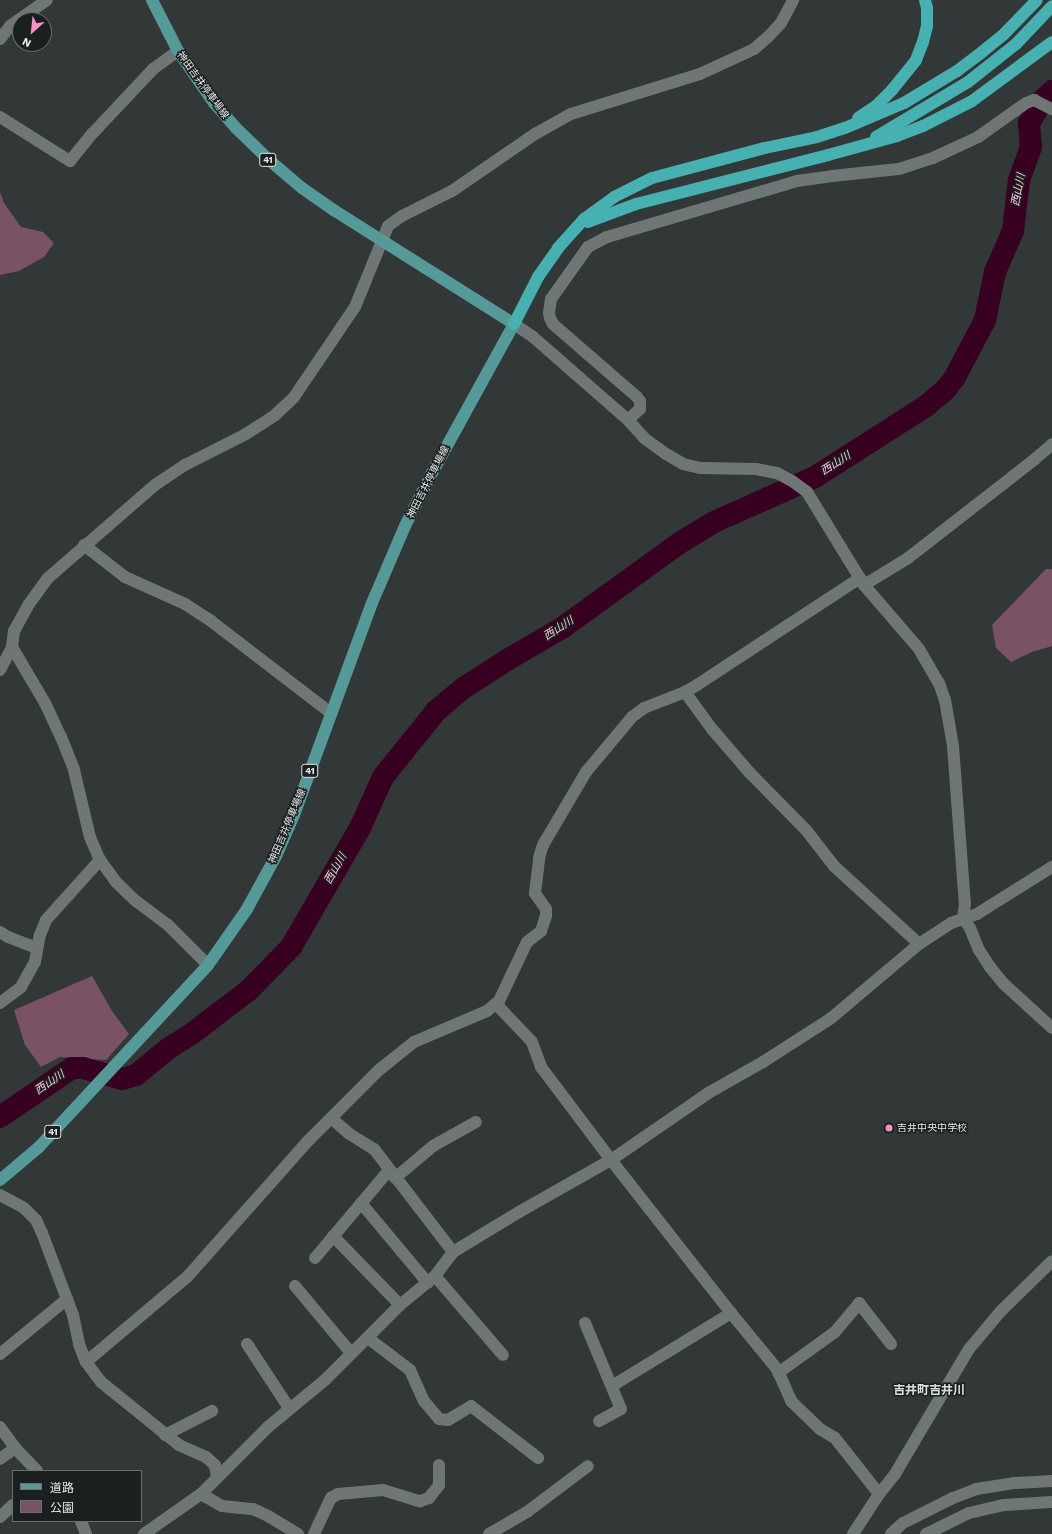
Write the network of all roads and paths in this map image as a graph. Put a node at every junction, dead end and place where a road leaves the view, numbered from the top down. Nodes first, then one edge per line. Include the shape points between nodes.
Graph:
1 (47, 0) edge
2 (152, 0) edge
3 (793, 0) edge
4 (925, 0) edge
5 (1037, 0) edge
6 (1052, 6) edge
7 (0, 39) edge
8 (1052, 42) edge
9 (178, 51) junction
10 (1052, 109) edge
11 (0, 117) edge
12 (817, 137) junction
13 (859, 146) junction
14 (569, 234) junction
15 (383, 241) junction
16 (514, 324) junction
17 (628, 420) junction
18 (1052, 444) edge
19 (84, 545) junction
20 (862, 582) junction
21 (12, 647) junction
22 (0, 670) edge
23 (684, 692) junction
24 (331, 713) junction
25 (100, 860) junction
26 (1052, 867) edge
27 (962, 918) junction
28 (0, 932) edge
29 (919, 944) junction
30 (37, 948) junction
31 (208, 965) junction
32 (0, 1003) edge
33 (496, 1004) junction
34 (1052, 1028) edge
35 (331, 1118) junction
36 (476, 1122) dead end
37 (611, 1160) junction
38 (392, 1174) junction
39 (0, 1180) edge
40 (0, 1196) edge
41 (361, 1204) junction
42 (333, 1236) junction
43 (453, 1252) junction
44 (315, 1258) dead end
45 (1052, 1262) edge
46 (431, 1279) junction
47 (295, 1286) dead end
48 (67, 1299) junction
49 (400, 1305) junction
50 (731, 1313) junction
51 (585, 1323) dead end
52 (368, 1338) junction
53 (247, 1344) dead end
54 (891, 1344) dead end
55 (351, 1353) junction
56 (0, 1354) edge
57 (503, 1354) dead end
58 (86, 1362) junction
59 (778, 1373) junction
60 (612, 1386) junction
61 (289, 1408) junction
62 (212, 1411) dead end
63 (599, 1421) dead end
64 (0, 1428) edge
65 (166, 1435) junction
66 (15, 1448) junction
67 (538, 1458) dead end
68 (0, 1459) edge
69 (439, 1465) dead end
70 (588, 1466) dead end
71 (36, 1470) edge
72 (217, 1477) junction
73 (1052, 1481) edge
74 (201, 1494) junction
75 (879, 1494) junction
76 (1052, 1502) edge
77 (12, 1506) edge
78 (0, 1517) edge
79 (80, 1522) edge
80 (86, 1534) edge
81 (144, 1534) edge
82 (298, 1534) edge
83 (314, 1534) edge
84 (489, 1534) edge
85 (853, 1534) edge
86 (891, 1534) edge
87 (926, 1534) edge

1 - 7 street via 10,26
2 - 9 main road, 神田吉井停車場線 / 41
3 - 15 street via 781,23 754,49 700,74 571,114 535,134 452,191 402,216 388,226
4 - 12 highway via 927,26 923,42 916,60 906,75 876,105 860,116
5 - 12 highway via 1004,34 930,88 875,116
6 - 13 highway via 1016,44 968,82
8 - 13 highway via 972,101 947,115 897,136
9 - 11 street via 153,69 70,161
9 - 15 main road, 神田吉井停車場線 / 41 via 214,103 269,160 302,188
10 - 17 street via 1034,100 1026,103 978,137 933,158 899,169 797,181 608,237 588,247 552,299 550,318 637,397 640,409
12 - 14 highway via 652,178 609,201 584,219
13 - 14 highway via 636,204 599,217
14 - 16 highway via 548,262
15 - 16 main road, 神田吉井停車場線 / 41
15 - 19 street via 355,307 294,397 275,415 246,434 185,464
16 - 17 street via 532,336
16 - 24 main road, 神田吉井停車場線 / 41 via 438,460 405,526 372,603
17 - 20 street via 644,438 683,464 701,468 756,469 777,473 792,481 807,492
18 - 20 street via 908,558
19 - 21 street via 48,578 14,631
19 - 24 street via 125,577 185,604 211,621
20 - 23 street
20 - 27 street via 920,649 934,673 945,700 954,746 965,904
21 - 22 street
21 - 25 street via 45,703 61,737 74,770 90,837
23 - 29 street via 749,772 806,830 834,866
23 - 33 street via 644,708 632,717 586,772 543,845 535,893 546,909 541,931 527,942
24 - 31 main road, 神田吉井停車場線 / 41 via 294,815 276,856 247,909
25 - 30 street via 46,920
25 - 31 street via 116,882 167,924
26 - 27 street via 977,914
27 - 29 street via 951,922
27 - 34 street via 990,967 1004,984
28 - 30 street
29 - 37 street via 830,1019 710,1092
30 - 32 street via 35,962 21,987
31 - 39 main road, 神田吉井停車場線 / 41 via 39,1147
33 - 35 street via 487,1011 414,1042 379,1070
33 - 37 street via 532,1042 541,1066
35 - 38 street via 348,1133 374,1149
35 - 58 street via 188,1276
36 - 38 street via 433,1146
37 - 43 street
37 - 50 street
38 - 41 street
38 - 43 street
40 - 48 street via 24,1208 36,1220
41 - 42 street
41 - 46 street
42 - 44 street
42 - 49 street
43 - 46 street
45 - 75 street via 1001,1311 969,1349 895,1474
46 - 49 street
46 - 57 street
47 - 55 street
48 - 56 street
48 - 58 street
49 - 52 street
50 - 59 street
50 - 60 street
51 - 60 street
52 - 55 street
52 - 67 street via 410,1370 424,1401 440,1419 448,1420 471,1406
53 - 61 street
54 - 59 street via 859,1303 835,1332
55 - 61 street via 325,1380
58 - 65 street via 102,1382
59 - 75 street via 792,1402 820,1429 835,1438
60 - 63 street via 621,1409
61 - 72 street
62 - 65 street
64 - 66 street
65 - 72 street via 179,1445 206,1457 215,1465
66 - 68 street
66 - 71 street
69 - 83 street via 439,1485 429,1498 420,1501 383,1490 338,1494 331,1498
70 - 84 street via 527,1512
72 - 74 street
73 - 86 street via 976,1489 903,1523
74 - 81 street
74 - 82 street via 222,1506 253,1509
75 - 85 street
76 - 87 street via 1004,1505 969,1513
77 - 78 street
79 - 80 street

